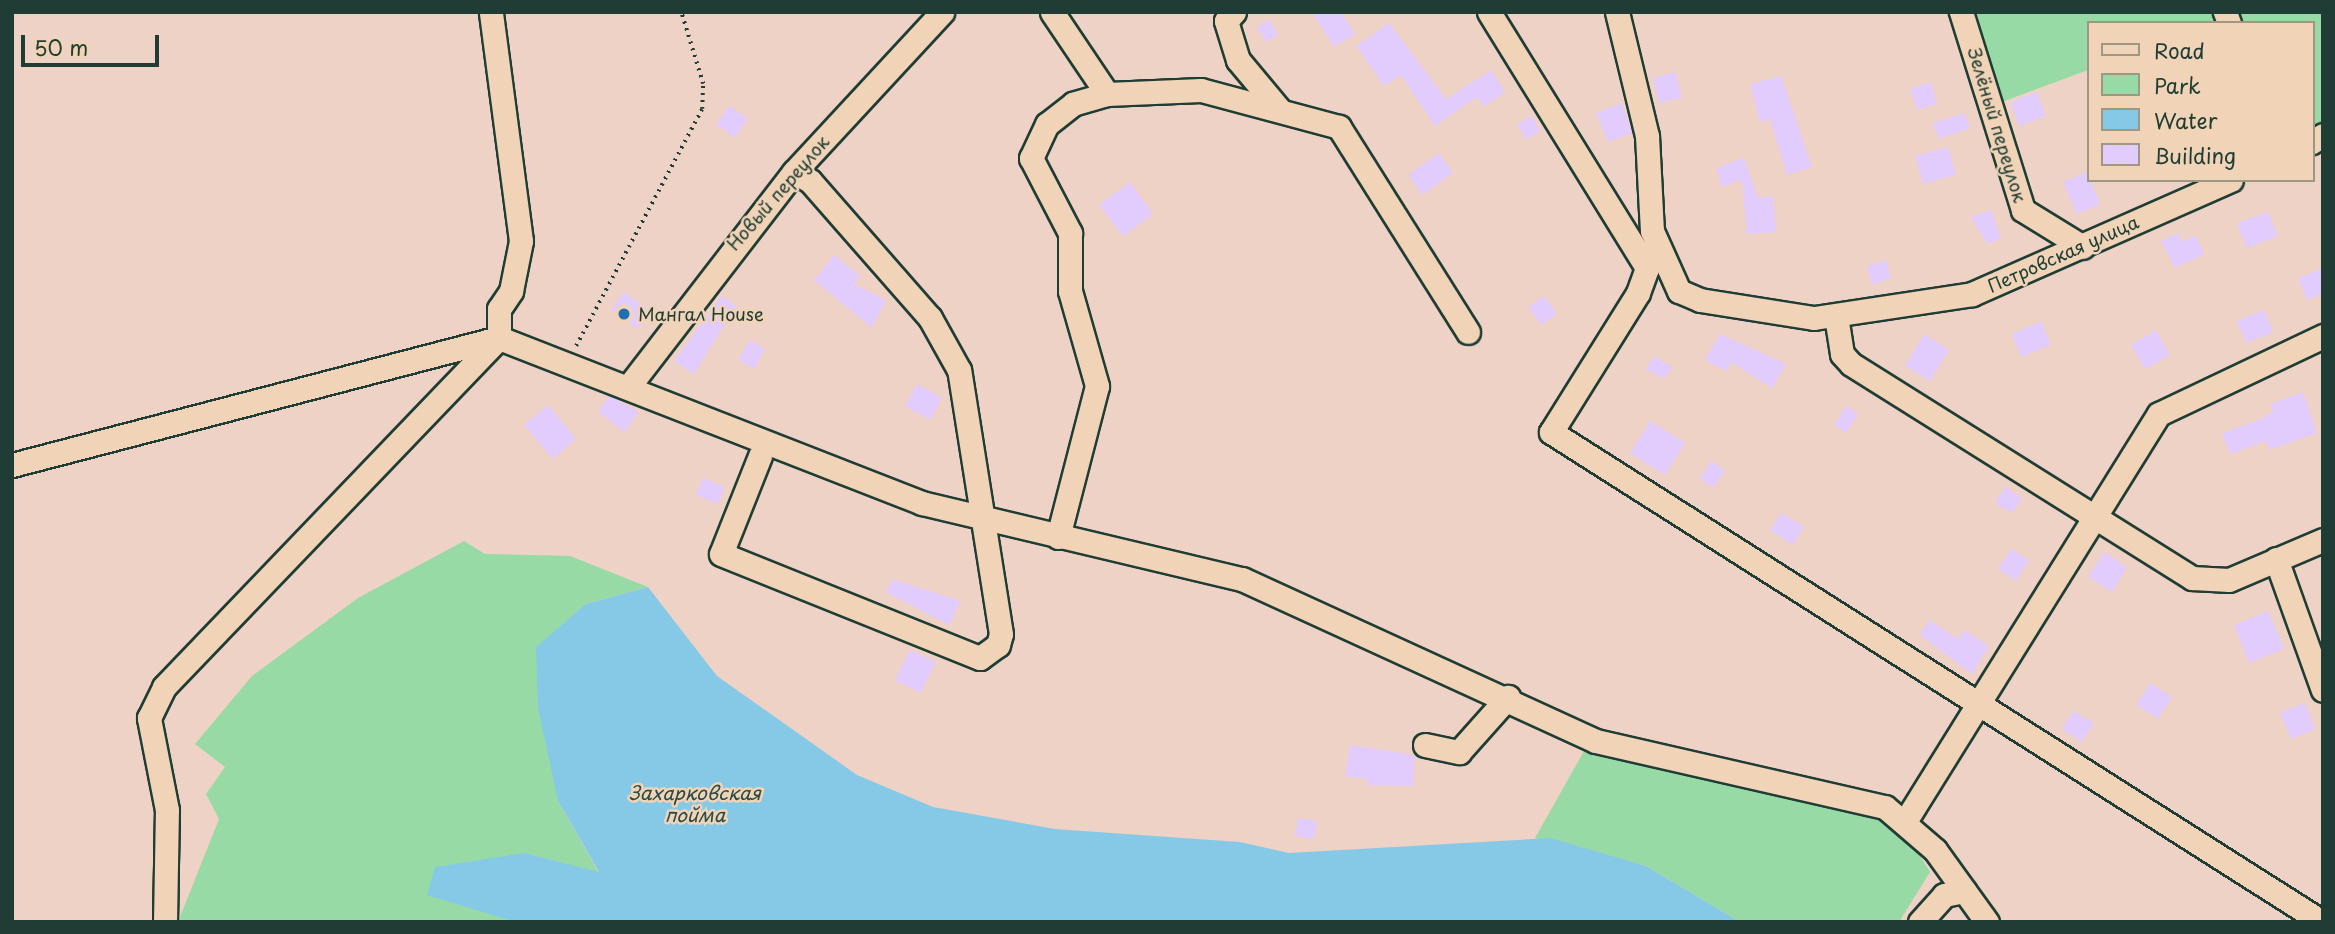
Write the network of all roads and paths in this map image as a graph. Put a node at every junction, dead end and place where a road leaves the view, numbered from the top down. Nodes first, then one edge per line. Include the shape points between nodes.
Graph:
1 (491, 12) edge
2 (681, 12) edge
3 (942, 12) edge
4 (1052, 12) edge
5 (1234, 12) edge
6 (1489, 12) edge
7 (1618, 12) edge
8 (1961, 12) edge
9 (1107, 94) junction
10 (1279, 109) junction
11 (794, 172) junction
12 (2227, 182) edge
13 (2082, 247) junction
14 (1679, 291) junction
15 (1638, 293) junction
16 (1836, 316) junction
17 (1468, 332) dead end
18 (2323, 336) edge
19 (499, 338) junction
20 (569, 363) junction
21 (629, 386) junction
22 (760, 456) dead end
23 (12, 466) edge
24 (2093, 514) junction
25 (984, 519) junction
26 (1058, 537) junction
27 (2323, 540) edge
28 (2276, 559) junction
29 (2323, 690) edge
30 (1508, 697) junction
31 (1976, 705) junction
32 (1425, 745) dead end
33 (1906, 820) junction
34 (1965, 891) junction
35 (165, 922) edge
36 (1920, 922) edge
37 (1987, 922) edge
38 (2322, 922) edge

1 - 19 street via 521,241 511,291 499,309
2 - 20 path via 703,84 702,109
3 - 11 street, Новый переулок
4 - 9 street
5 - 10 street via 1226,21 1238,60
6 - 15 street via 1546,113 1642,251 1647,268
7 - 14 street via 1647,136 1652,232
8 - 13 street, Зелёный переулок via 2023,210
9 - 10 street via 1201,90
9 - 26 street via 1073,104 1046,124 1031,158 1070,233 1070,290 1097,386
10 - 17 street via 1339,127
11 - 21 street, Новый переулок
11 - 25 street via 810,181 930,318 959,370
12 - 13 street, Петровская улица
13 - 16 street, Петровская улица via 1972,294
14 - 15 street
14 - 16 street, Петровская улица via 1700,300
15 - 31 street via 1551,432
16 - 24 street via 1842,354 1851,364
18 - 24 street via 2159,414
19 - 20 street
19 - 23 street
19 - 35 street via 164,687 149,718 167,810
20 - 21 street
21 - 25 street via 922,503
22 - 25 street via 721,554 980,658 1001,634
24 - 28 street via 2210,583
24 - 31 street
25 - 26 street
26 - 30 street via 1242,579
27 - 28 street
28 - 29 street
30 - 32 street via 1459,752
30 - 33 street via 1596,741 1855,796
31 - 33 street
31 - 38 street
33 - 34 street
34 - 36 street via 1944,895
34 - 37 street

